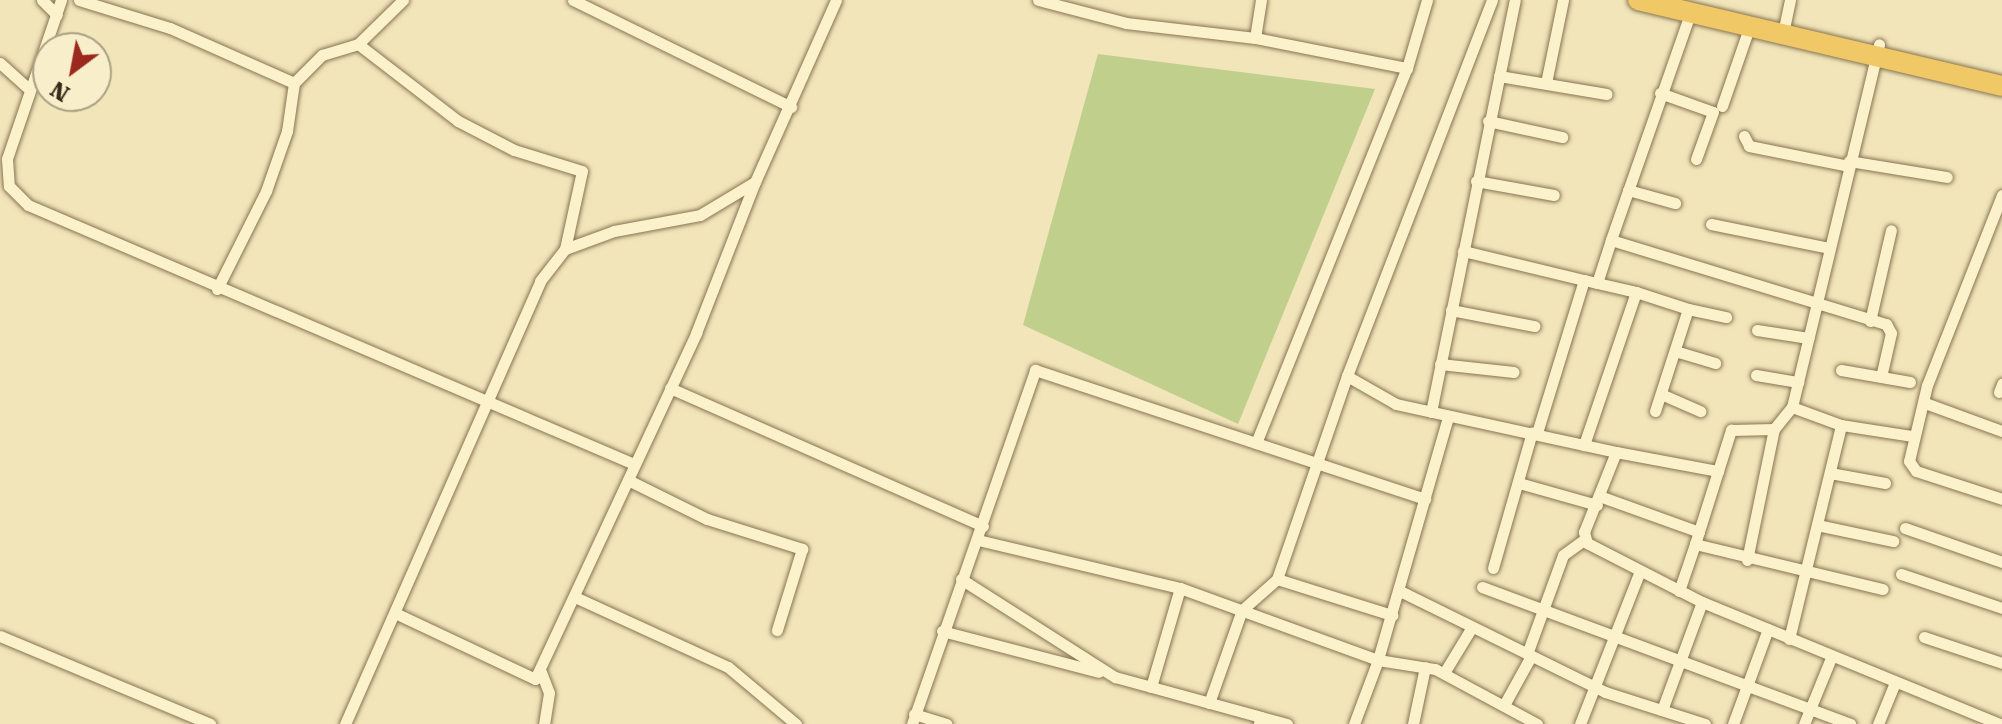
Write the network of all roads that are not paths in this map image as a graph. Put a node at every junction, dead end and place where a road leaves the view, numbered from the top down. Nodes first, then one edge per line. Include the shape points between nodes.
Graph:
1 (42, 0) edge
2 (61, 0) edge
3 (79, 0) edge
4 (403, 0) edge
5 (573, 0) edge
6 (836, 0) edge
7 (1038, 0) edge
8 (1261, 0) edge
9 (1427, 0) edge
10 (1492, 0) edge
11 (1515, 0) edge
12 (1563, 0) edge
13 (1638, 0) edge
14 (1790, 0) edge
15 (1694, 5) edge
16 (57, 15) junction
17 (1750, 25) junction
18 (1785, 27) junction
19 (1255, 38) junction
20 (358, 44) junction
21 (1878, 49) junction
22 (0, 63) edge
23 (1407, 68) junction
24 (2002, 75) edge
25 (1499, 76) junction
26 (294, 83) junction
27 (1546, 83) junction
28 (2002, 86) edge
29 (30, 90) junction
30 (1660, 93) junction
31 (1606, 94) dead end
32 (1722, 106) dead end
33 (791, 107) junction
34 (1488, 121) junction
35 (1744, 136) dead end
36 (1562, 137) dead end
37 (1696, 159) dead end
38 (1849, 164) junction
39 (1947, 177) dead end
40 (1476, 181) junction
41 (755, 182) junction
42 (5, 184) edge
43 (1628, 190) junction
44 (1554, 195) dead end
45 (2002, 195) edge
46 (1675, 203) dead end
47 (1711, 224) dead end
48 (1891, 230) dead end
49 (1611, 240) junction
50 (1829, 248) junction
51 (565, 249) junction
52 (1463, 251) junction
53 (1584, 280) junction
54 (1597, 283) junction
55 (217, 289) junction
56 (1636, 292) junction
57 (1816, 308) junction
58 (1688, 309) junction
59 (1451, 310) junction
60 (1726, 317) dead end
61 (1870, 321) junction
62 (1534, 326) dead end
63 (1757, 330) dead end
64 (1808, 338) junction
65 (1675, 351) junction
66 (1715, 363) dead end
67 (1440, 364) junction
68 (1841, 370) dead end
69 (1514, 372) dead end
70 (1756, 375) dead end
71 (1347, 376) junction
72 (1881, 377) junction
73 (1798, 382) junction
74 (1910, 382) dead end
75 (670, 388) junction
76 (1661, 394) junction
77 (486, 403) junction
78 (1925, 403) junction
79 (1792, 407) junction
80 (1655, 411) dead end
81 (1700, 411) dead end
82 (1431, 412) junction
83 (1448, 417) junction
84 (1841, 425) junction
85 (1774, 429) junction
86 (2002, 431) edge
87 (1534, 433) junction
88 (1912, 436) junction
89 (1256, 443) junction
90 (1584, 445) junction
91 (1616, 452) junction
92 (1312, 462) junction
93 (634, 464) junction
94 (1718, 471) junction
95 (1830, 473) junction
96 (628, 480) junction
97 (1519, 483) junction
98 (1885, 483) dead end
99 (1425, 499) junction
100 (2002, 499) edge
101 (1600, 501) junction
102 (1817, 525) junction
103 (983, 526) junction
104 (1905, 528) dead end
105 (1699, 532) junction
106 (978, 540) junction
107 (1584, 540) junction
108 (1893, 541) dead end
109 (1695, 544) junction
110 (1747, 560) junction
111 (2002, 562) edge
112 (1493, 568) dead end
113 (1640, 571) junction
114 (1805, 574) junction
115 (1901, 574) dead end
116 (961, 579) junction
117 (1277, 579) junction
118 (1482, 587) dead end
119 (1180, 588) junction
120 (1883, 589) dead end
121 (1400, 591) junction
122 (1679, 591) junction
123 (577, 598) junction
124 (1702, 602) junction
125 (2002, 608) edge
126 (1540, 609) junction
127 (1242, 610) junction
128 (395, 613) junction
129 (1392, 615) junction
130 (1472, 627) junction
131 (1768, 629) junction
132 (777, 630) dead end
133 (942, 631) junction
134 (0, 636) edge
135 (1613, 636) junction
136 (1924, 637) dead end
137 (1789, 639) junction
138 (1529, 655) junction
139 (1831, 658) junction
140 (1378, 660) junction
141 (1680, 662) junction
142 (2002, 663) edge
143 (1425, 667) junction
144 (541, 672) junction
145 (1444, 673) junction
146 (1115, 677) junction
147 (1746, 684) junction
148 (1894, 685) junction
149 (1151, 687) junction
150 (1594, 687) junction
151 (1209, 703) junction
152 (1504, 705) junction
153 (1810, 709) junction
154 (1664, 710) junction
155 (913, 719) edge
156 (1260, 720) edge
157 (210, 724) edge
158 (345, 724) edge
159 (544, 724) edge
160 (796, 724) edge
161 (946, 724) edge
162 (1287, 724) edge
163 (1354, 724) edge
164 (1413, 724) edge
165 (1537, 724) edge
166 (1580, 724) edge
167 (1659, 724) edge
168 (1705, 724) edge
169 (1733, 724) edge
170 (1804, 724) edge
171 (1850, 724) edge
172 (1878, 724) edge
173 (1999, 724) edge

1 - 16 street
2 - 16 street
3 - 26 street via 170,28
4 - 20 street
5 - 33 street
6 - 33 street
7 - 19 street via 1126,23
8 - 19 street
9 - 23 street
10 - 71 street
11 - 25 street
12 - 27 street
13 - 15 highway
14 - 18 street
15 - 17 highway
15 - 18 highway
15 - 30 street
16 - 29 street
17 - 18 highway
17 - 32 street
18 - 21 highway
19 - 23 street
20 - 26 street via 322,55
20 - 51 street via 458,121 514,150 582,171
21 - 24 highway
21 - 28 highway
21 - 38 street
22 - 29 street
23 - 89 street
25 - 27 street
25 - 34 street
26 - 55 street via 287,131 266,191
27 - 31 street
29 - 42 street via 7,159
30 - 37 street via 1713,112
30 - 43 street
33 - 41 street
34 - 36 street
34 - 40 street
35 - 38 street via 1749,146
38 - 39 street
38 - 50 street
40 - 44 street
40 - 52 street
41 - 51 street via 700,215 614,231
41 - 75 street
42 - 55 street via 28,205
43 - 46 street
43 - 49 street
45 - 78 street
47 - 50 street
48 - 61 street
49 - 54 street
49 - 57 street
50 - 57 street
51 - 77 street via 540,281
52 - 53 street
52 - 59 street
53 - 54 street
53 - 87 street
54 - 56 street
55 - 77 street
56 - 58 street
56 - 90 street
57 - 61 street
57 - 64 street
58 - 60 street
58 - 65 street
59 - 62 street
59 - 67 street
61 - 72 street via 1891,330
63 - 64 street
64 - 73 street
65 - 66 street
65 - 76 street
67 - 69 street
67 - 82 street
68 - 72 street
70 - 73 street
71 - 82 street via 1396,404
71 - 92 street
72 - 74 street
73 - 79 street
75 - 93 street
75 - 103 street
76 - 80 street
76 - 81 street
77 - 93 street
77 - 128 street
78 - 86 street
78 - 88 street
79 - 84 street
79 - 85 street
82 - 83 street
83 - 87 street
83 - 99 street
84 - 88 street
84 - 95 street
85 - 94 street via 1731,430
85 - 110 street
87 - 90 street
87 - 97 street
88 - 100 street via 1916,471
89 - 92 street
89 - 103 street via 1035,370
90 - 91 street
91 - 94 street
91 - 101 street
92 - 99 street
92 - 117 street
93 - 96 street
94 - 105 street
95 - 98 street
95 - 102 street
96 - 123 street
96 - 132 street via 707,519 802,549
97 - 101 street
97 - 112 street
99 - 121 street
101 - 105 street
101 - 107 street
102 - 108 street
102 - 114 street
103 - 106 street
104 - 111 street
105 - 109 street
106 - 116 street
106 - 119 street
107 - 113 street
107 - 126 street via 1563,555
109 - 110 street
109 - 122 street
110 - 114 street
113 - 122 street
113 - 135 street
114 - 120 street
114 - 137 street
115 - 125 street
116 - 133 street
116 - 146 street
117 - 127 street
117 - 129 street
118 - 126 street
119 - 127 street
119 - 149 street
121 - 129 street
121 - 130 street
122 - 124 street
123 - 144 street
123 - 160 street via 728,667
124 - 131 street
124 - 141 street
126 - 135 street
126 - 138 street
127 - 140 street
127 - 151 street
128 - 144 street via 535,679
128 - 158 street
129 - 140 street
130 - 138 street
130 - 145 street
131 - 137 street
131 - 147 street
133 - 146 street
133 - 155 street
134 - 157 street
135 - 141 street
135 - 150 street
136 - 142 street
137 - 139 street
138 - 150 street
138 - 152 street
139 - 148 street
139 - 153 street
140 - 143 street
140 - 163 street
141 - 147 street
141 - 154 street
143 - 145 street
143 - 164 street
144 - 159 street via 549,693
145 - 152 street
146 - 149 street
147 - 153 street
147 - 169 street
148 - 172 street
148 - 173 street
149 - 151 street
150 - 154 street
150 - 166 street
151 - 156 street
152 - 165 street
153 - 170 street
153 - 171 street
154 - 167 street
154 - 168 street
155 - 161 street
156 - 162 street

